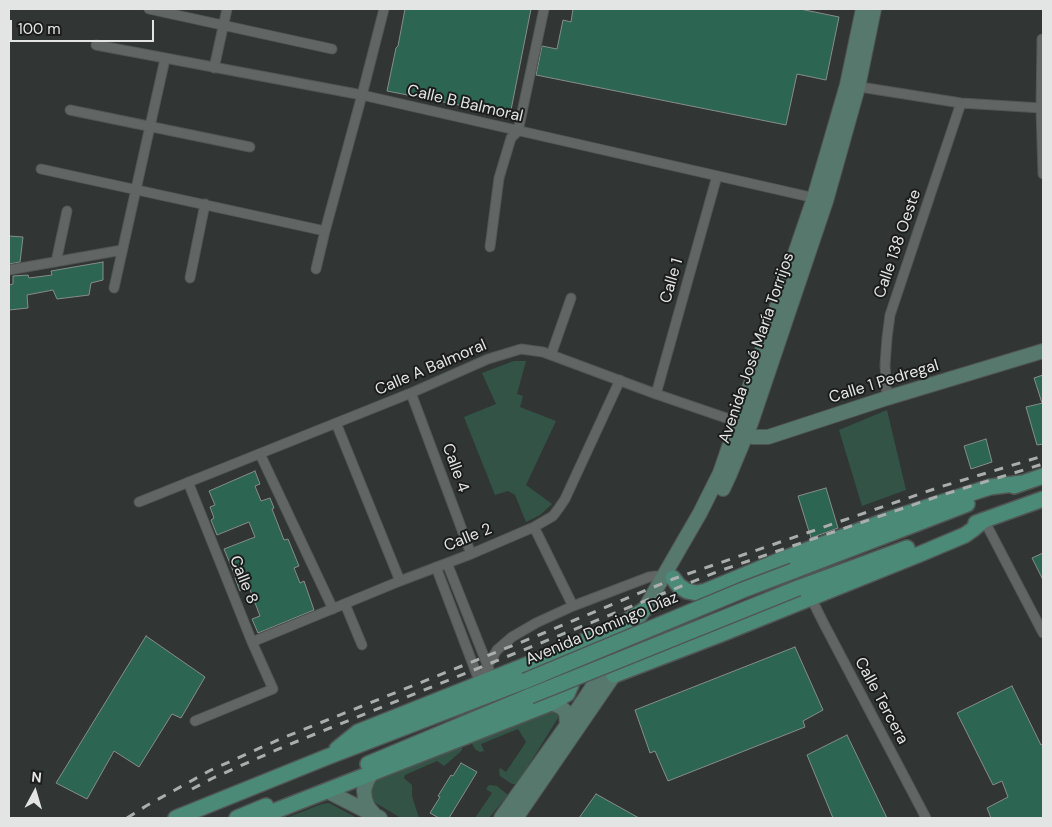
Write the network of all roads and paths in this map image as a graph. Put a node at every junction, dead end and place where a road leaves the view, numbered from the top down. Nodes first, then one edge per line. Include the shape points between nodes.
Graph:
1 (149, 9) edge
2 (227, 9) edge
3 (384, 9) edge
4 (544, 9) edge
5 (863, 9) edge
6 (874, 9) edge
7 (223, 26) junction
8 (1042, 39) dead end
9 (96, 45) dead end
10 (332, 49) dead end
11 (165, 59) junction
12 (214, 68) junction
13 (853, 86) junction
14 (362, 96) junction
15 (961, 103) junction
16 (1041, 108) junction
17 (70, 110) dead end
18 (150, 127) junction
19 (518, 131) junction
20 (250, 147) dead end
21 (41, 169) dead end
22 (1043, 174) edge
23 (717, 176) junction
24 (136, 190) junction
25 (820, 199) junction
26 (205, 204) junction
27 (67, 211) dead end
28 (325, 231) junction
29 (490, 247) dead end
30 (122, 250) junction
31 (56, 262) junction
32 (316, 269) dead end
33 (9, 270) edge
34 (190, 278) dead end
35 (114, 288) dead end
36 (570, 298) dead end
37 (1043, 351) edge
38 (551, 355) junction
39 (620, 380) junction
40 (411, 393) junction
41 (656, 394) junction
42 (887, 398) junction
43 (336, 423) junction
44 (742, 429) junction
45 (260, 454) junction
46 (1043, 476) edge
47 (188, 482) junction
48 (1022, 483) junction
49 (1043, 499) edge
50 (140, 502) dead end
51 (984, 520) junction
52 (534, 527) junction
53 (471, 554) junction
54 (447, 563) junction
55 (436, 567) junction
56 (668, 578) junction
57 (400, 581) junction
58 (706, 591) junction
59 (811, 598) junction
60 (345, 604) junction
61 (573, 606) junction
62 (333, 609) junction
63 (644, 610) junction
64 (1043, 633) edge
65 (721, 634) junction
66 (252, 642) junction
67 (362, 645) dead end
68 (549, 656) junction
69 (614, 675) junction
70 (487, 676) junction
71 (551, 703) junction
72 (195, 721) dead end
73 (567, 725) junction
74 (327, 757) junction
75 (372, 773) junction
76 (327, 791) junction
77 (377, 816) edge
78 (176, 818) edge
79 (237, 818) edge
80 (257, 818) edge
81 (501, 818) edge
82 (516, 818) edge
83 (926, 818) edge

1 - 7 street
2 - 7 street
3 - 14 street
4 - 19 street
5 - 13 main road, Avenida José María Torrijos
6 - 13 main road, Avenida José María Torrijos
7 - 10 street
7 - 12 street
8 - 16 street
9 - 11 street, Calle B Balmoral
11 - 12 street, Calle B Balmoral
11 - 18 street
12 - 14 street, Calle B Balmoral
13 - 15 street
13 - 25 main road, Avenida José María Torrijos
14 - 19 street, Calle B Balmoral
14 - 28 street
15 - 16 street
15 - 42 street, Calle 138 Oeste via 890,315 885,365
16 - 22 street
17 - 18 street
18 - 20 street
18 - 24 street
19 - 23 street, Calle B Balmoral
19 - 29 street via 511,138 499,178
21 - 24 street
23 - 25 street, Calle B Balmoral
23 - 41 street, Calle 1
24 - 26 street
24 - 30 street
25 - 44 main road, Avenida José María Torrijos
26 - 28 street
26 - 34 street
27 - 31 street
28 - 32 street
30 - 31 street
30 - 35 street
31 - 33 street
36 - 38 street
37 - 42 main road, Calle 1 Pedregal
38 - 39 street, Calle A Balmoral
38 - 40 street, Calle A Balmoral via 521,348
39 - 41 street, Calle A Balmoral
39 - 52 street, Calle 2 via 565,499 553,516
40 - 43 street, Calle A Balmoral
40 - 53 street, Calle 4
41 - 44 street, Calle A Balmoral via 732,420
42 - 44 main road, Calle 1 Pedregal via 768,437 753,436
43 - 45 street, Calle A Balmoral
43 - 57 street
44 - 56 main road, Avenida José María Torrijos via 729,476 709,516
45 - 47 street, Calle A Balmoral
45 - 62 street
46 - 48 main road, Avenida Domingo Díaz
47 - 50 street, Calle A Balmoral
47 - 66 street, Calle 8
48 - 58 main road via 990,487 890,519
48 - 74 main road, Avenida Domingo Díaz, bridge via 743,590 525,681
49 - 51 main road, Avenida Domingo Díaz
51 - 59 main road via 965,534
51 - 64 street
51 - 79 main road, Avenida Domingo Díaz, bridge via 798,588
52 - 53 street, Calle 2
52 - 61 street
53 - 54 street, Calle 2
54 - 55 street, Calle 2
54 - 70 street
55 - 57 street, Calle 2
55 - 70 street
56 - 58 main road via 687,591
56 - 61 street via 649,577
56 - 63 main road, Avenida José María Torrijos
56 - 69 main road, Avenida José María Torrijos
57 - 60 street, Calle 2
58 - 65 main road via 699,614 703,624
59 - 65 main road
59 - 83 street, Calle Tercera
60 - 62 street, Calle 2
60 - 67 street
61 - 70 street via 512,637 497,650
62 - 66 street, Calle 2
63 - 68 main road via 618,627
63 - 73 main road, Avenida José María Torrijos
65 - 69 main road
66 - 72 street, Calle 8 via 273,689
68 - 70 main road
68 - 71 main road via 568,667 571,676 567,694
69 - 82 main road, Avenida José María Torrijos
70 - 74 main road via 358,732
71 - 73 main road via 566,712
71 - 75 main road
73 - 81 main road, Avenida José María Torrijos
74 - 78 main road, Avenida Domingo Díaz
75 - 76 main road
75 - 77 main road via 364,790 365,799 368,808
76 - 77 main road
76 - 80 main road

